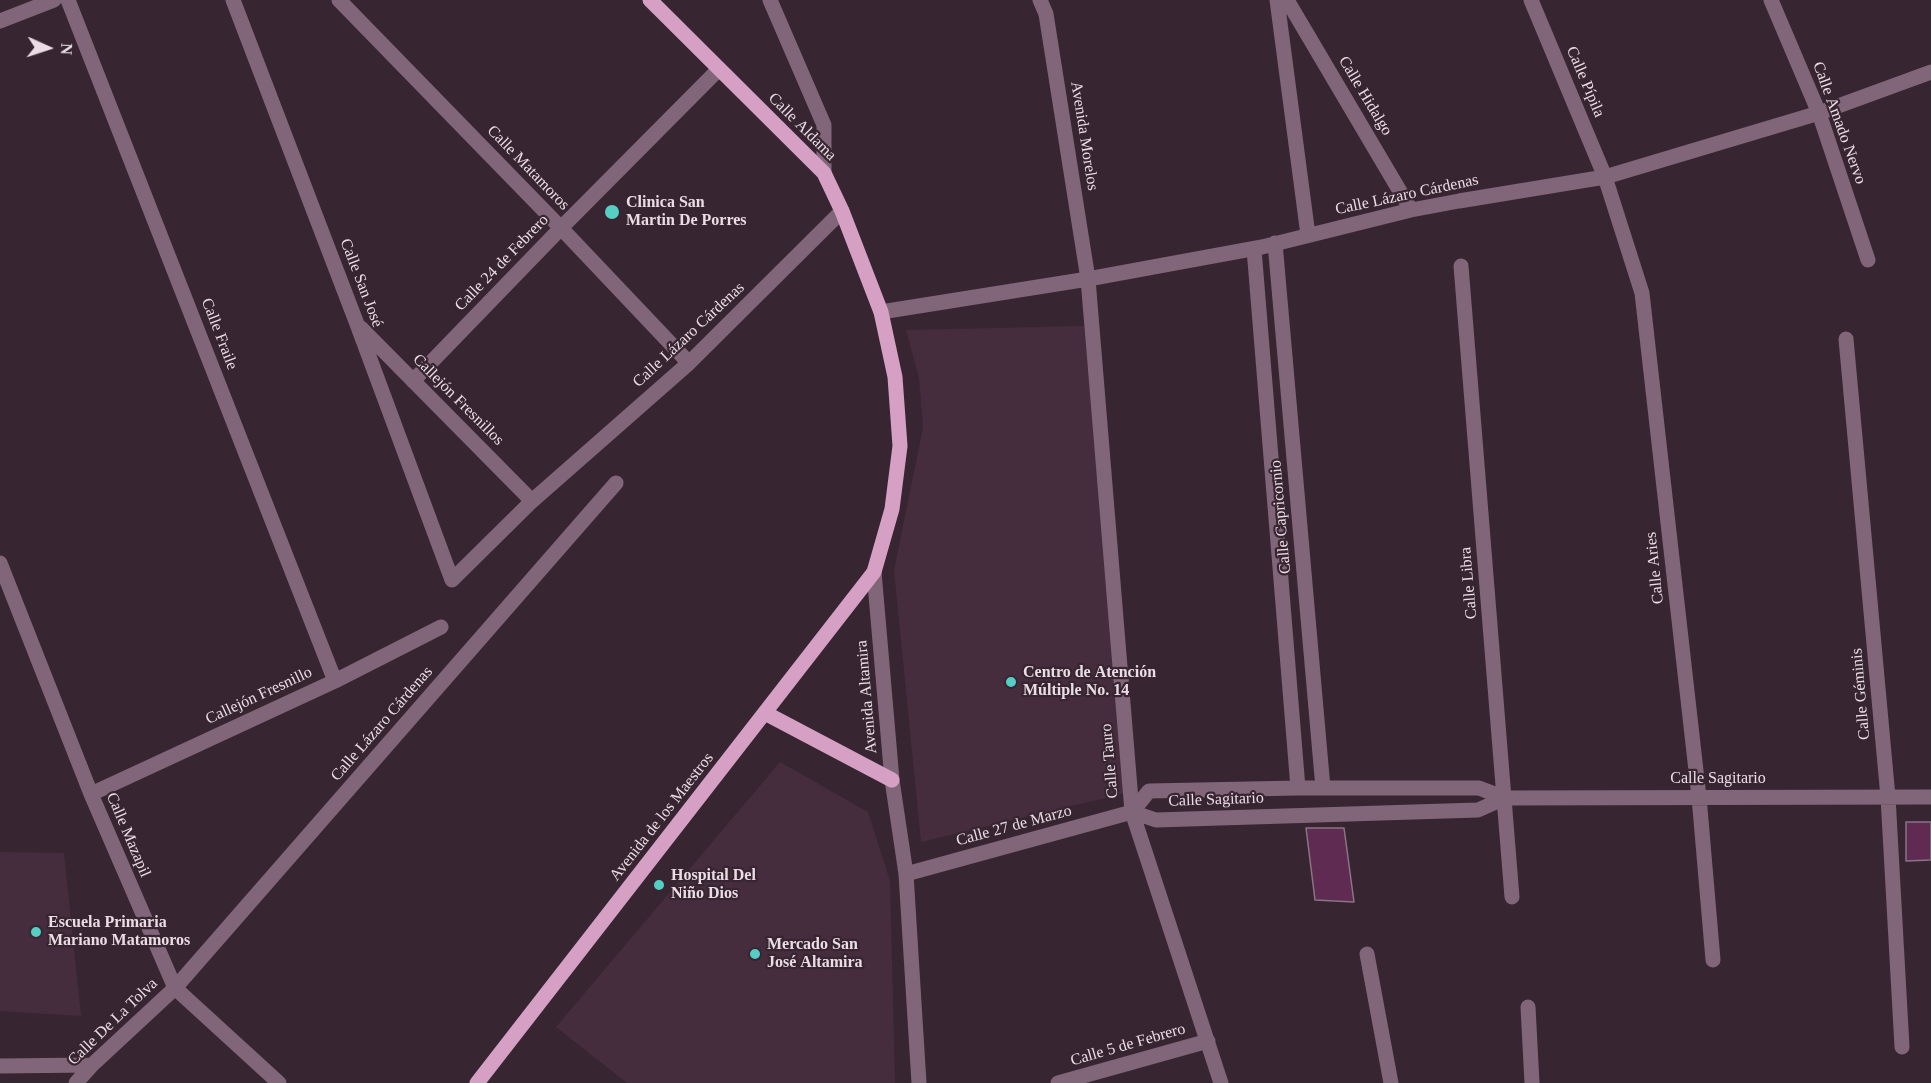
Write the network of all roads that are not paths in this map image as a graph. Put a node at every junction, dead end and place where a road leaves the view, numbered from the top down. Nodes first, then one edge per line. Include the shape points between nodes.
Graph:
1 (54, 0) edge
2 (68, 0) edge
3 (233, 0) edge
4 (339, 0) edge
5 (650, 0) edge
6 (770, 0) edge
7 (1040, 0) edge
8 (1277, 0) edge
9 (1287, 0) edge
10 (1531, 0) edge
11 (1771, 0) edge
12 (0, 21) edge
13 (719, 69) junction
14 (1931, 72) edge
15 (1819, 113) junction
16 (824, 173) junction
17 (1605, 177) junction
18 (1411, 210) junction
19 (842, 211) junction
20 (561, 228) junction
21 (1308, 235) junction
22 (1275, 243) junction
23 (1254, 249) junction
24 (1868, 260) dead end
25 (1461, 266) dead end
26 (1088, 279) junction
27 (880, 312) junction
28 (357, 324) junction
29 (1846, 339) dead end
30 (689, 363) junction
31 (413, 381) junction
32 (616, 483) dead end
33 (532, 501) junction
34 (0, 563) edge
35 (874, 572) junction
36 (452, 580) joint
37 (441, 627) dead end
38 (335, 681) junction
39 (765, 713) junction
40 (892, 780) junction
41 (1298, 788) junction
42 (1323, 788) junction
43 (91, 794) junction
44 (1699, 797) junction
45 (1888, 797) junction
46 (1931, 797) edge
47 (1505, 798) junction
48 (1132, 812) junction
49 (906, 874) junction
50 (1512, 897) dead end
51 (1367, 954) dead end
52 (1713, 960) dead end
53 (175, 988) junction
54 (1528, 1007) dead end
55 (1208, 1041) junction
56 (1902, 1047) dead end
57 (92, 1065) junction
58 (0, 1066) edge
59 (76, 1083) edge
60 (279, 1083) edge
61 (477, 1083) edge
62 (919, 1083) edge
63 (1058, 1083) edge
64 (1221, 1083) edge
65 (1391, 1083) edge
66 (1532, 1083) edge

1 - 12 street
2 - 38 street, Calle Fraile
3 - 28 street, Calle San José
4 - 20 street, Calle Matamoros
5 - 13 main road, Calle Aldama
6 - 16 street via 824,125
7 - 26 street, Avenida Morelos via 1046,14
8 - 21 street
9 - 18 street, Calle Hidalgo
10 - 17 street, Calle Pípila
11 - 15 street, Calle Amado Nervo
13 - 16 main road, Calle Aldama
13 - 20 street, Calle 24 de Febrero
14 - 15 street, Calle Lázaro Cárdenas
15 - 17 street, Calle Lázaro Cárdenas
15 - 24 street, Calle Amado Nervo
16 - 19 main road, Calle Aldama
17 - 18 street, Calle Lázaro Cárdenas
17 - 44 street, Calle Aries via 1642,293
18 - 21 street, Calle Lázaro Cárdenas
19 - 27 main road, Calle Aldama
19 - 30 street, Calle Lázaro Cárdenas
20 - 30 street, Calle Matamoros
20 - 31 street, Calle 24 de Febrero
21 - 22 street, Calle Lázaro Cárdenas
22 - 23 street, Calle Lázaro Cárdenas
22 - 42 street, Calle Capricornio
23 - 26 street, Calle Lázaro Cárdenas
23 - 41 street, Calle Capricornio
25 - 47 street, Calle Libra
26 - 27 street, Calle Lázaro Cárdenas
26 - 48 street, Calle Tauro
27 - 35 main road, Avenida Altamira via 896,376 900,446 892,509
28 - 31 street, Callejón Fresnillos
28 - 36 street, Calle San José
29 - 45 street, Calle Géminis
30 - 33 street, Calle Lázaro Cárdenas
31 - 33 street, Callejón Fresnillos
32 - 53 street, Calle Lázaro Cárdenas
33 - 36 street, Calle Lázaro Cárdenas
34 - 43 street, Calle Mazapil
35 - 39 main road, Avenida de los Maestros
35 - 40 street, Avenida Altamira
37 - 38 street, Callejón Fresnillo
38 - 43 street, Callejón Fresnillo
39 - 40 main road
39 - 61 main road, Avenida de los Maestros
40 - 49 street, Avenida Altamira
41 - 42 street, Calle Sagitario
41 - 48 street, Calle Sagitario via 1149,790
42 - 47 street, Calle Sagitario via 1479,788
43 - 53 street, Calle Mazapil
44 - 45 street, Calle Sagitario
44 - 47 street, Calle Sagitario
44 - 52 street, Calle Aries
45 - 46 street, Calle Sagitario
45 - 56 street, Calle Géminis
47 - 48 street, Calle Sagitario via 1478,810 1156,820
47 - 50 street, Calle Libra
48 - 49 street, Calle 27 de Marzo
48 - 55 street, Calle Tauro
49 - 62 street, Avenida Altamira
51 - 65 street
53 - 57 street, Calle De La Tolva
53 - 60 street, Calle Mazapil
54 - 66 street
55 - 63 street, Calle 5 de Febrero
55 - 64 street, Calle Tauro
57 - 58 street
57 - 59 street, Calle De La Tolva

